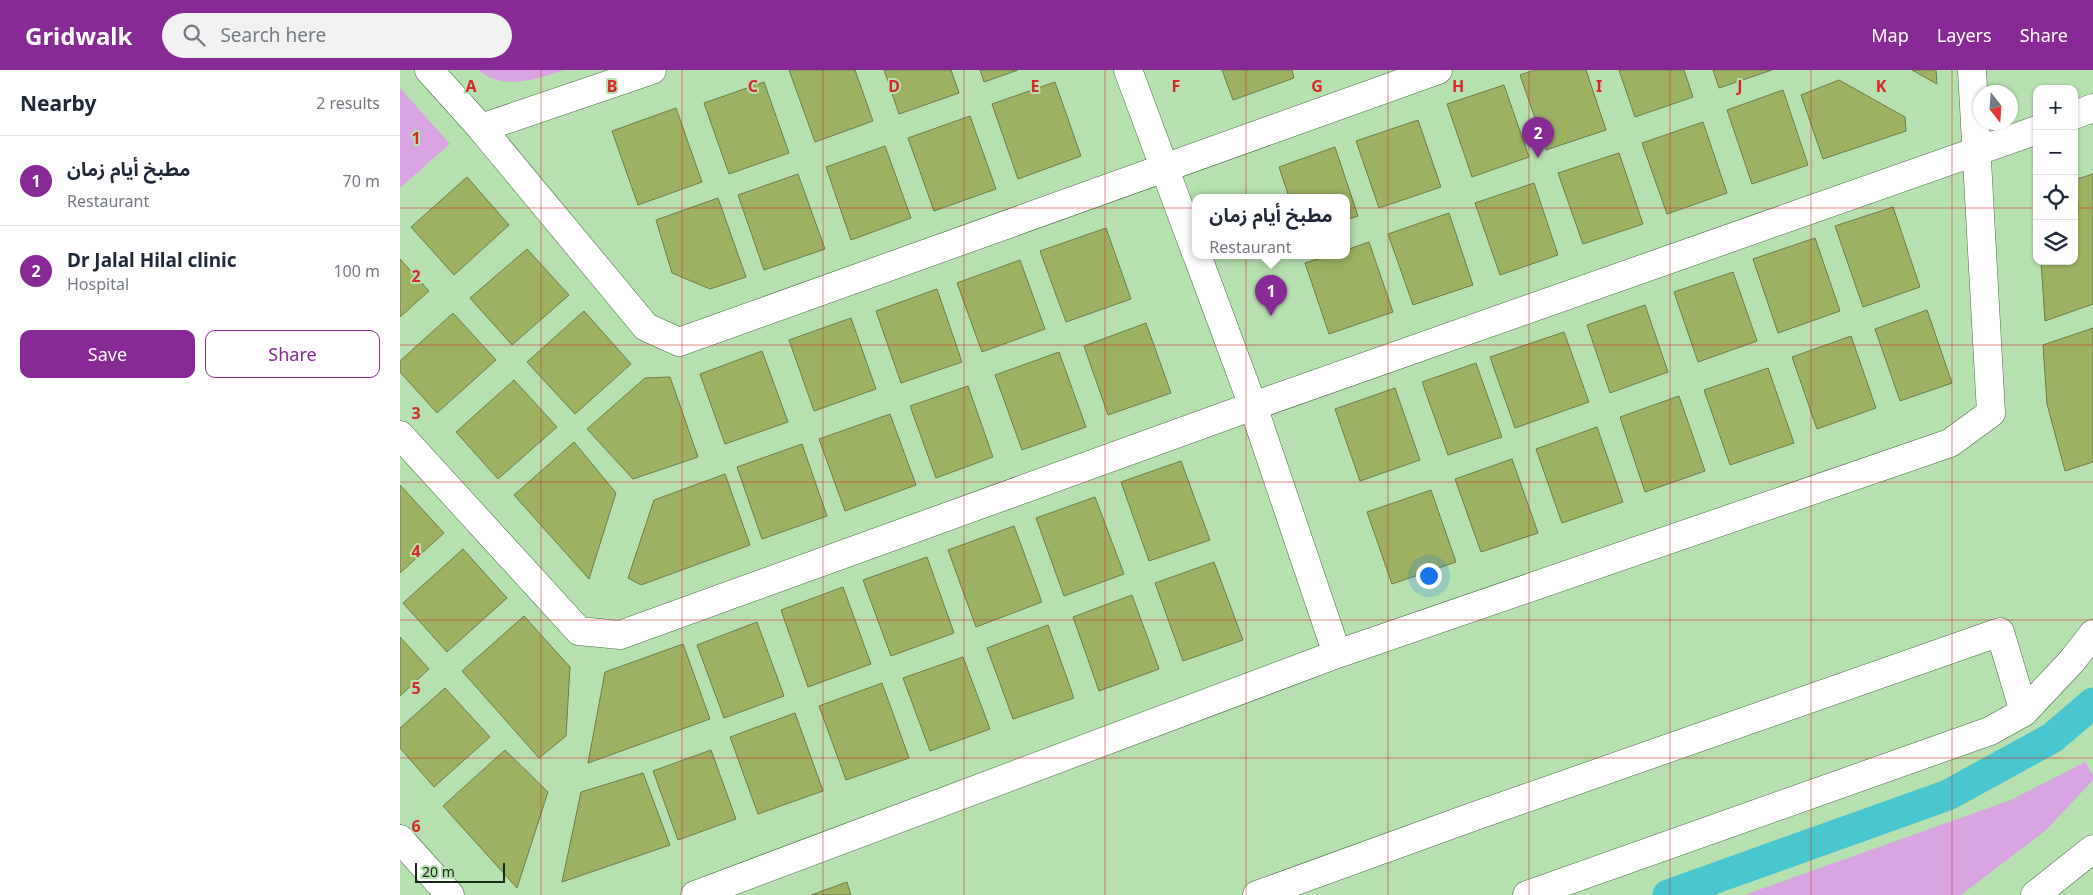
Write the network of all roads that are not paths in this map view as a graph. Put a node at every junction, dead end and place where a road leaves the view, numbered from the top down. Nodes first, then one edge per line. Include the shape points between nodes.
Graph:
1 (429, 70) edge
2 (652, 70) edge
3 (1128, 70) edge
4 (1438, 70) edge
5 (1972, 70) edge
6 (2093, 108) edge
7 (2078, 114) edge
8 (481, 128) junction
9 (2033, 131) edge
10 (1977, 152) junction
11 (1164, 168) junction
12 (1192, 243) edge
13 (1198, 259) edge
14 (1253, 406) junction
15 (400, 435) edge
16 (2093, 634) edge
17 (1337, 654) junction
18 (2024, 712) junction
19 (400, 839) edge
20 (2093, 849) edge
21 (450, 895) edge
22 (696, 895) edge
23 (1258, 895) edge
24 (1527, 895) edge
25 (2035, 895) edge

1 - 8 main road
2 - 8 main road
3 - 11 main road
4 - 11 main road
5 - 10 main road
6 - 7 main road
8 - 11 main road via 646,327 679,342
9 - 10 main road
10 - 14 main road
10 - 17 main road via 1991,413 1950,444
11 - 12 main road
13 - 14 main road
14 - 15 main road via 620,635 579,631
14 - 17 main road
16 - 18 main road
17 - 22 main road
18 - 23 main road via 2000,632
18 - 24 main road via 1990,731
19 - 21 main road
20 - 25 main road

